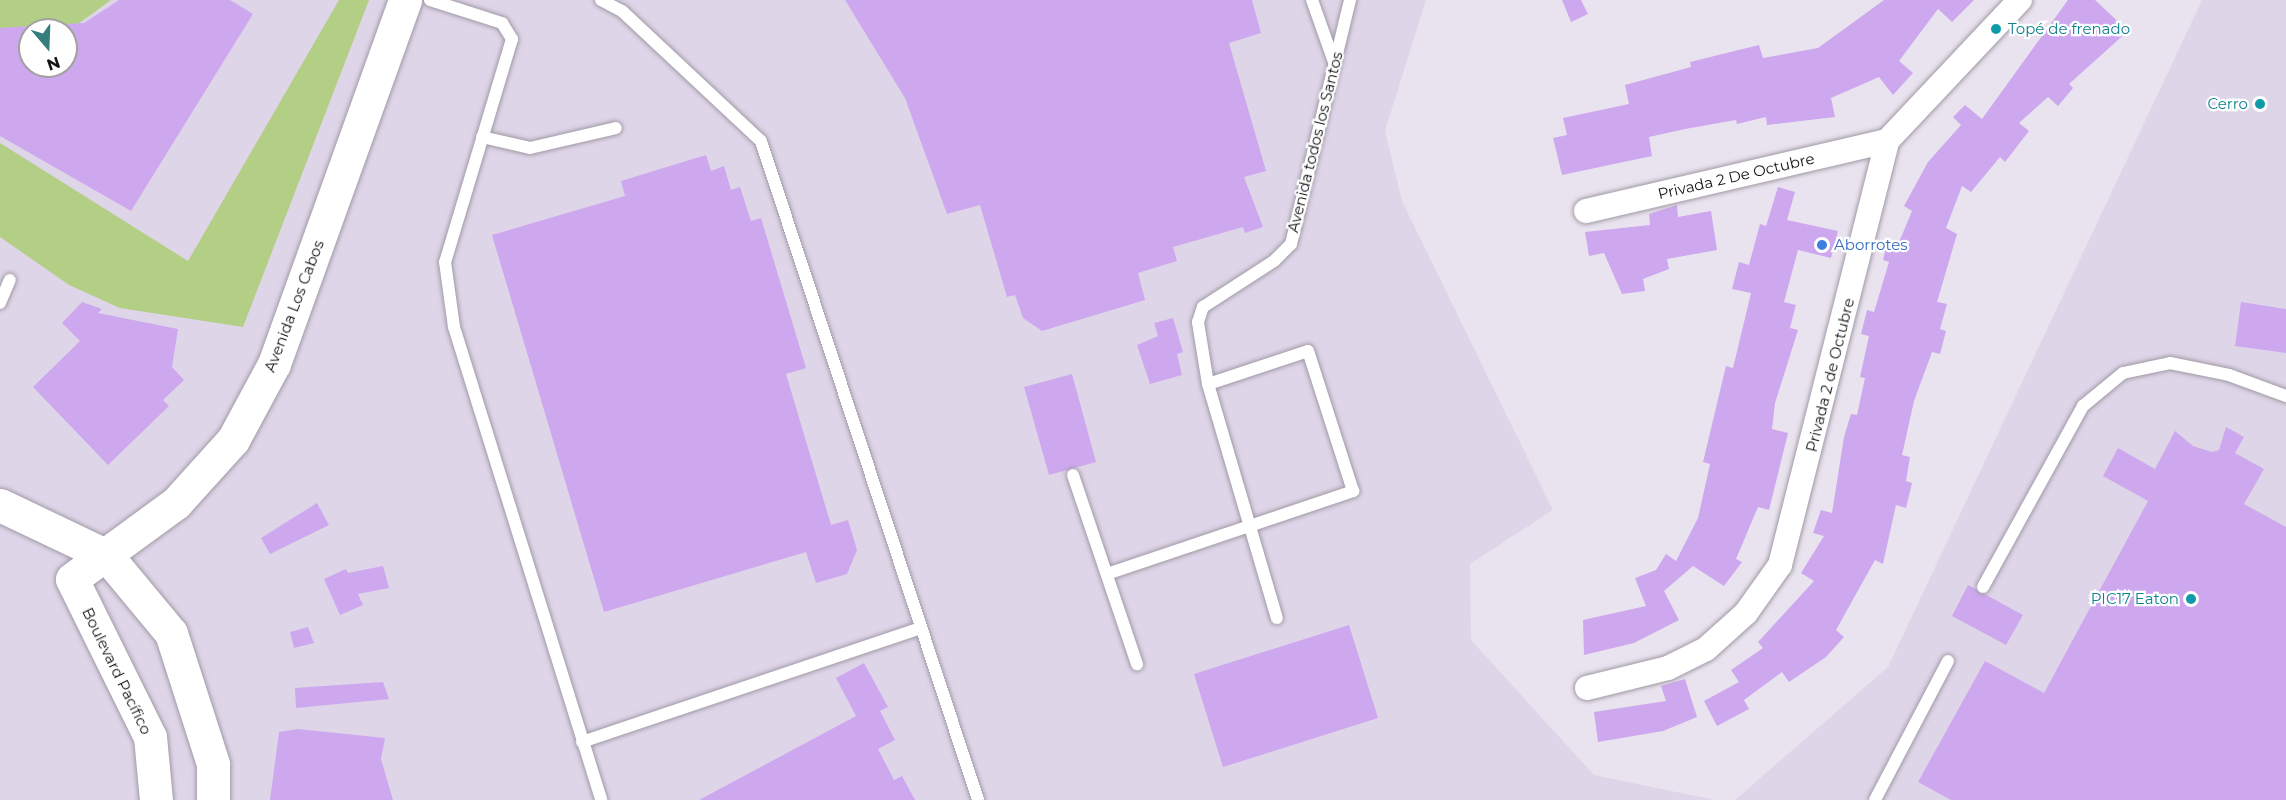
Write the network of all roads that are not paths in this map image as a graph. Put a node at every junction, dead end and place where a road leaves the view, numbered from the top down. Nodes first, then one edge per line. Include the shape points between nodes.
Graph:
1 (405, 0) edge
2 (430, 0) edge
3 (601, 0) edge
4 (1312, 0) edge
5 (1350, 0) edge
6 (2020, 0) edge
7 (1334, 63) junction
8 (616, 128) dead end
9 (482, 137) junction
10 (1887, 141) junction
11 (1586, 212) dead end
12 (10, 280) dead end
13 (0, 303) edge
14 (1208, 384) junction
15 (2286, 396) edge
16 (1073, 476) dead end
17 (0, 506) edge
18 (1249, 526) junction
19 (48, 529) junction
20 (107, 556) junction
21 (1107, 574) junction
22 (72, 579) junction
23 (1983, 587) dead end
24 (1277, 618) dead end
25 (920, 628) junction
26 (1948, 661) dead end
27 (1137, 664) dead end
28 (1587, 688) dead end
29 (582, 742) junction
30 (156, 800) edge
31 (213, 800) edge
32 (601, 800) edge
33 (978, 800) edge
34 (1875, 800) edge

1 - 20 main road, Avenida Los Cabos via 274,364 233,440 206,473
2 - 9 lane via 502,23 512,39
3 - 25 lane via 622,10 761,141
4 - 7 lane
5 - 7 lane, Avenida todos los Santos
6 - 10 street, Privada 2 de Octubre
7 - 14 lane, Avenida todos los Santos via 1291,244 1274,261 1203,307 1198,322
8 - 9 lane via 530,148
9 - 29 lane via 445,262 454,327
10 - 11 street, Privada 2 De Octubre
10 - 28 street, Privada 2 de Octubre via 1780,565 1746,613 1706,649 1668,668
12 - 13 lane
14 - 18 lane, Avenida todos los Santos
14 - 18 lane via 1308,351 1353,491
15 - 23 lane via 2229,375 2170,363 2123,373 2083,406
16 - 21 lane
17 - 19 main road
18 - 21 lane
18 - 24 lane, Avenida todos los Santos
19 - 20 main road
19 - 22 main road, Boulevard Pacífico
20 - 22 main road, Avenida Los Cabos
20 - 31 main road via 171,633 213,764
21 - 27 lane
22 - 30 main road, Boulevard Pacífico via 150,737
25 - 29 lane
25 - 33 lane
26 - 34 lane
29 - 32 lane

